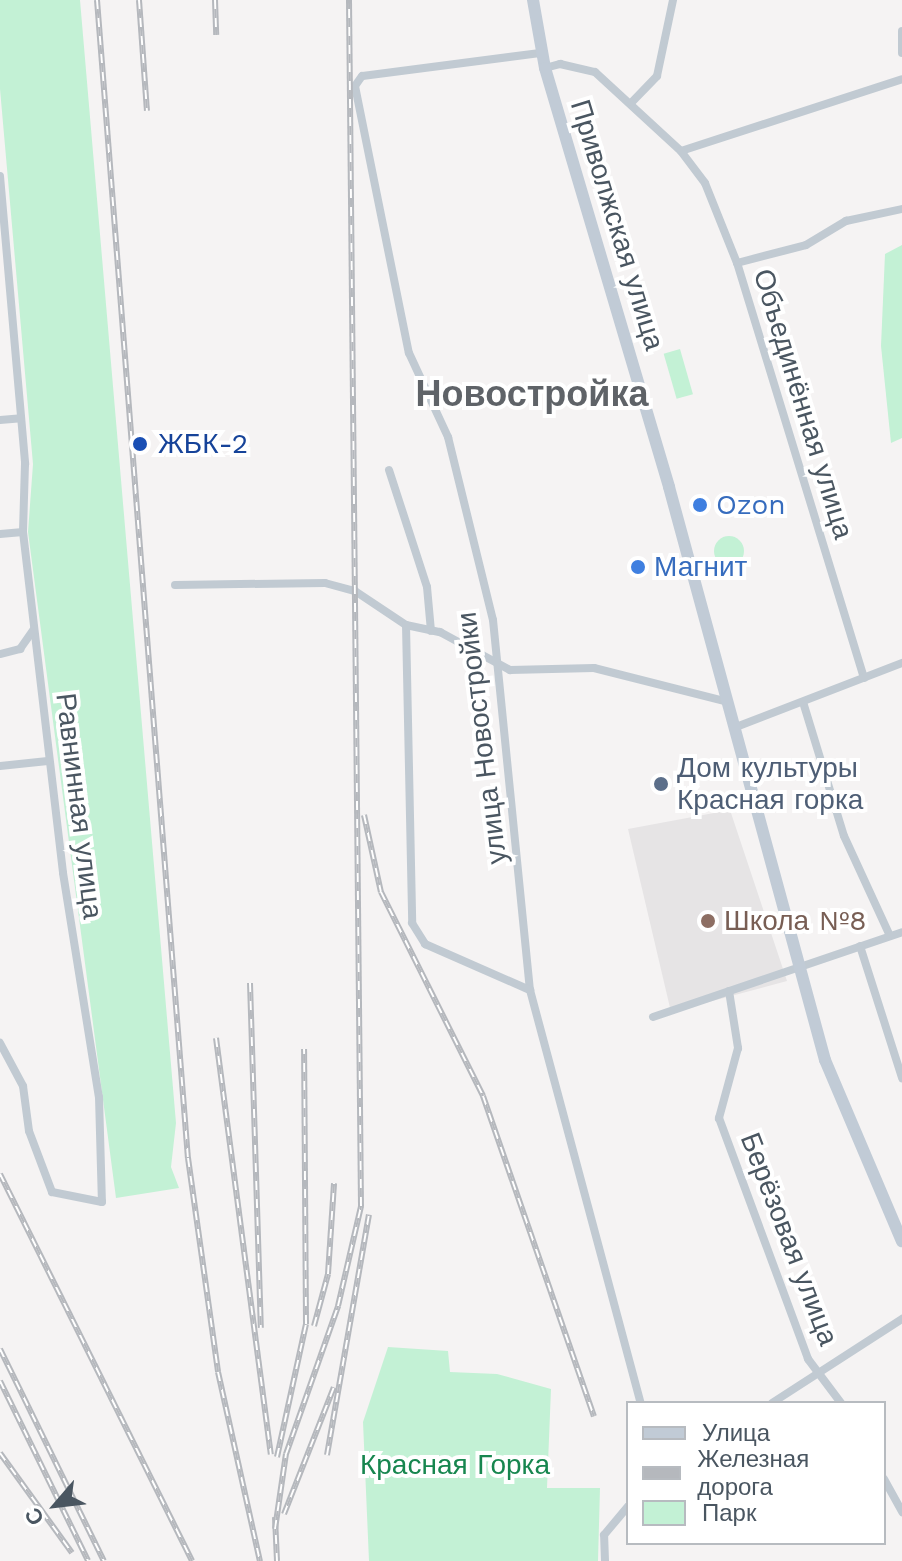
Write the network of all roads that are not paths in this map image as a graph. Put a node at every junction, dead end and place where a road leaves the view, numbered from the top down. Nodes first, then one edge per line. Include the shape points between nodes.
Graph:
1 (533, 0) edge
2 (673, 0) edge
3 (902, 31) edge
4 (540, 53) junction
5 (902, 53) edge
6 (545, 68) junction
7 (902, 79) edge
8 (632, 102) junction
9 (681, 151) junction
10 (0, 176) edge
11 (0, 193) edge
12 (902, 209) edge
13 (737, 263) junction
14 (11, 298) junction
15 (0, 299) edge
16 (21, 418) junction
17 (0, 420) edge
18 (389, 470) dead end
19 (23, 532) junction
20 (0, 534) edge
21 (175, 585) dead end
22 (406, 625) junction
23 (34, 629) junction
24 (431, 631) junction
25 (0, 654) edge
26 (499, 663) junction
27 (900, 664) edge
28 (864, 678) junction
29 (902, 678) edge
30 (729, 702) junction
31 (803, 702) junction
32 (736, 727) junction
33 (48, 761) junction
34 (0, 766) edge
35 (902, 932) edge
36 (890, 936) junction
37 (860, 946) junction
38 (799, 967) junction
39 (530, 990) junction
40 (729, 991) junction
41 (653, 1017) dead end
42 (0, 1043) edge
43 (902, 1078) edge
44 (902, 1241) edge
45 (902, 1319) edge
46 (820, 1371) junction
47 (640, 1401) edge
48 (775, 1401) edge
49 (840, 1401) edge
50 (886, 1483) edge
51 (626, 1508) edge
52 (901, 1509) edge
53 (605, 1561) edge

1 - 4 main road, Приволжская улица
2 - 8 street via 657,76
3 - 5 street
4 - 6 main road, Приволжская улица
4 - 26 street, улица Новостройки via 362,76 355,86 409,353 448,437
6 - 8 street, Объединённая улица via 595,72
6 - 30 main road, Приволжская улица
7 - 9 street
8 - 9 street, Объединённая улица
9 - 13 street, Объединённая улица via 705,183
10 - 11 street, Равнинная улица
11 - 14 street, Равнинная улица
12 - 13 street via 846,221 806,245
13 - 28 street, Объединённая улица
14 - 15 street
14 - 16 street, Равнинная улица
16 - 17 street
16 - 19 street, Равнинная улица
18 - 24 street via 427,587
19 - 20 street
19 - 23 street, Равнинная улица
21 - 22 street via 325,583 355,591
22 - 24 street
22 - 39 street via 412,923 425,944
23 - 25 street via 20,649
23 - 33 street, Равнинная улица
24 - 26 street
26 - 30 street via 510,670 594,668
26 - 39 street, улица Новостройки
27 - 28 street
27 - 29 street
28 - 31 street
30 - 32 main road, Приволжская улица
31 - 32 street
31 - 36 street via 844,836
32 - 38 main road, Приволжская улица
33 - 34 street
33 - 42 street, Равнинная улица via 99,1097 102,1202 52,1192 29,1131 23,1086
35 - 36 street
36 - 37 street
37 - 38 street
37 - 43 street
38 - 40 street
38 - 44 main road, Приволжская улица via 851,1129
39 - 47 street, улица Новостройки
40 - 41 street
40 - 46 street, Берёзовая улица via 738,1048 719,1118 808,1359
45 - 46 street
46 - 48 street
46 - 49 street, Берёзовая улица
50 - 52 street
51 - 53 street via 604,1535

